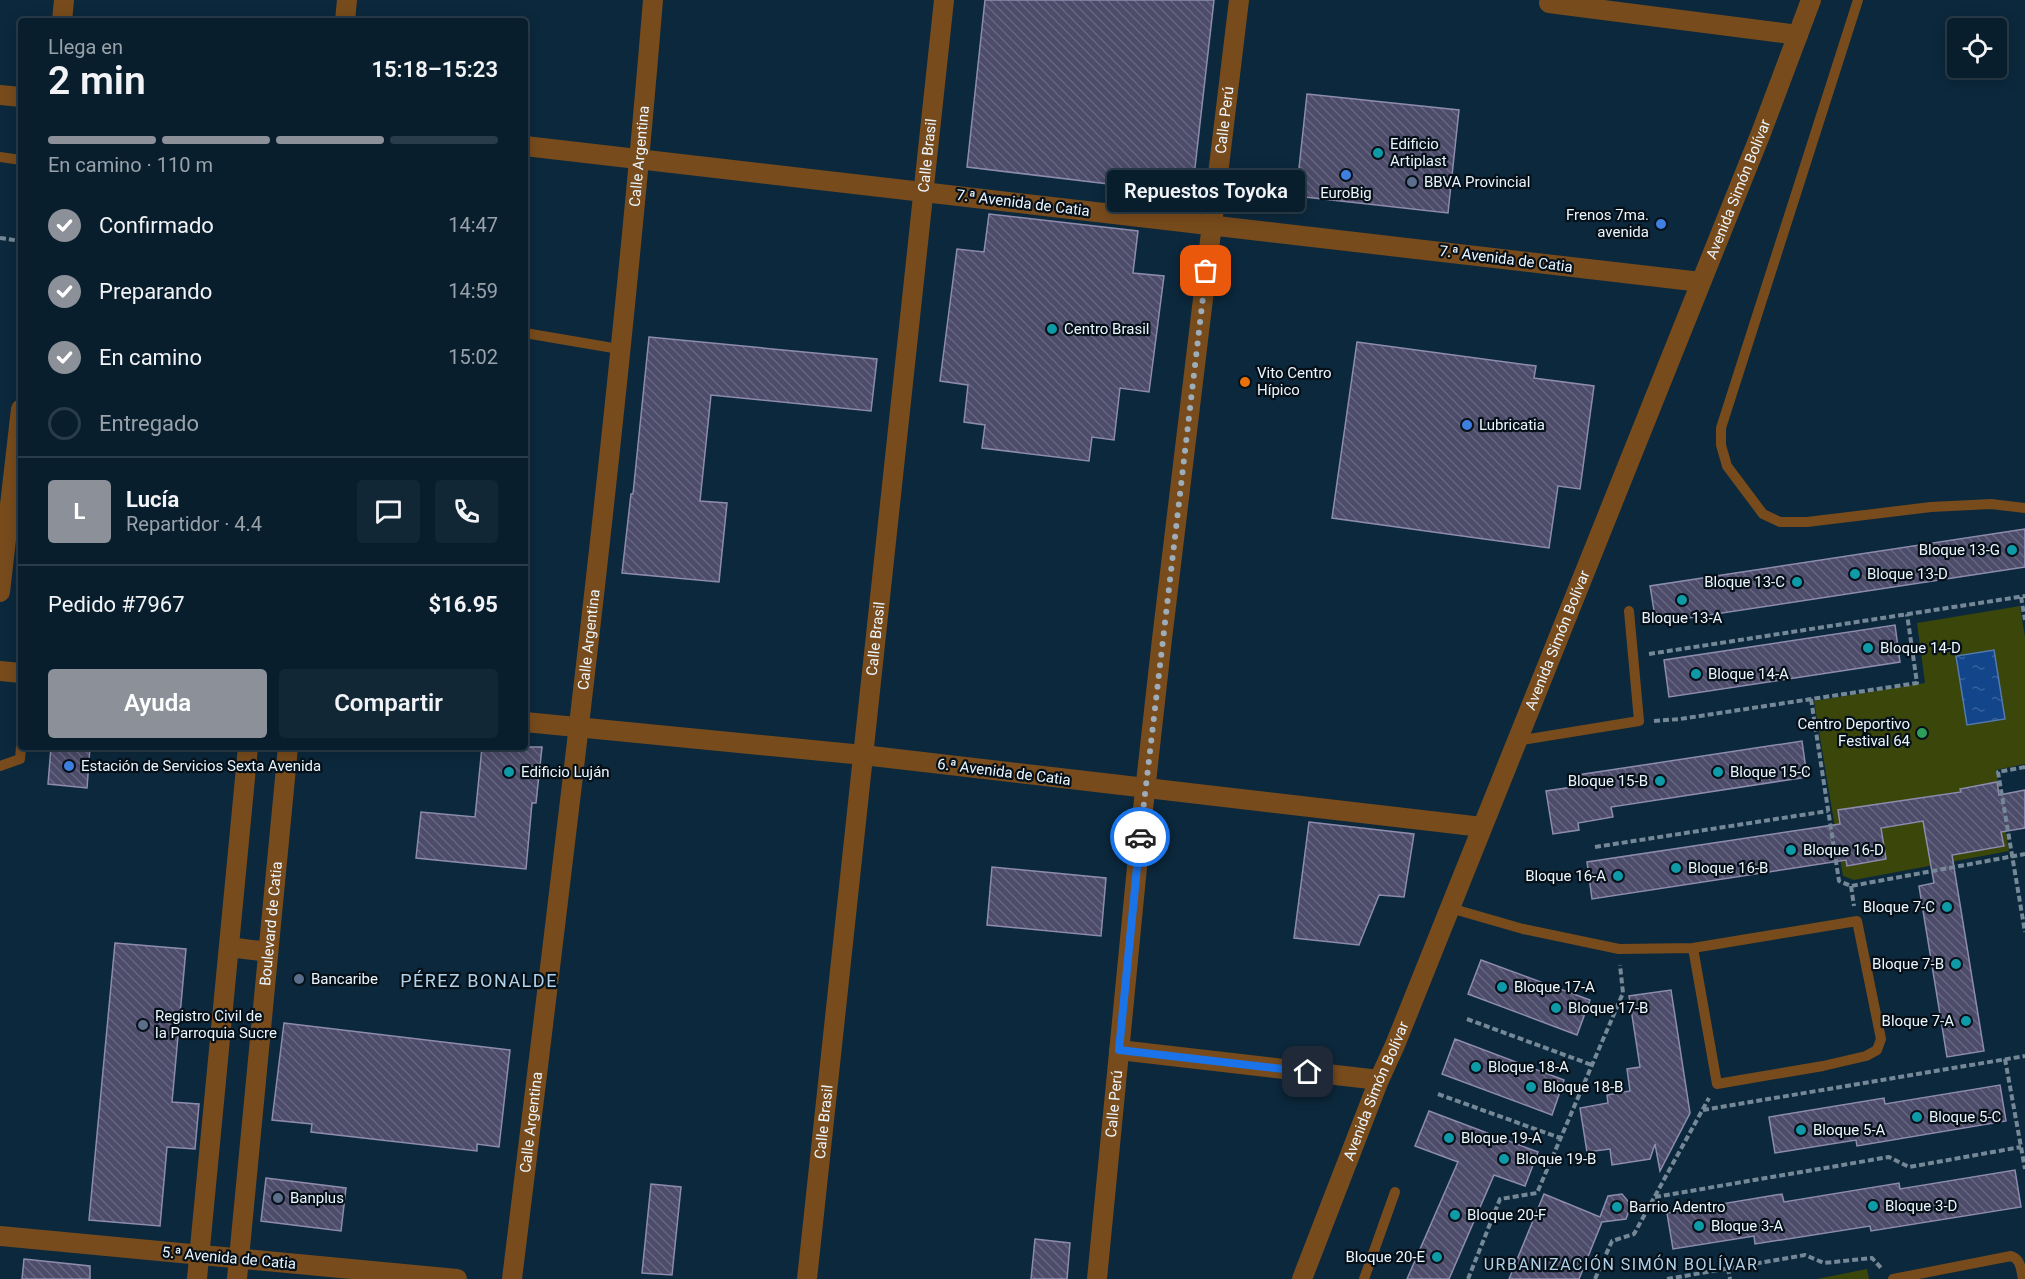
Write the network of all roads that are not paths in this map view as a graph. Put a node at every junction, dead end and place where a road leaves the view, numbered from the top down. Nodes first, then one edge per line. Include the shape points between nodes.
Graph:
1 (64, 0) edge
2 (347, 0) edge
3 (653, 0) edge
4 (944, 0) edge
5 (1239, 0) edge
6 (1811, 0) edge
7 (1858, 0) edge
8 (1549, 3) dead end
9 (62, 18) edge
10 (345, 18) edge
11 (1798, 35) junction
12 (0, 95) edge
13 (18, 98) edge
14 (528, 146) edge
15 (0, 157) edge
16 (640, 159) junction
17 (18, 160) edge
18 (923, 192) junction
19 (1212, 225) junction
20 (1701, 282) junction
21 (528, 333) edge
22 (619, 348) junction
23 (18, 435) edge
24 (2025, 508) edge
25 (0, 592) edge
26 (1629, 611) dead end
27 (0, 671) edge
28 (18, 673) edge
29 (528, 722) edge
30 (579, 728) junction
31 (1516, 741) junction
32 (21, 750) edge
33 (248, 750) edge
34 (288, 750) edge
35 (862, 755) junction
36 (0, 766) edge
37 (1146, 788) junction
38 (1482, 827) junction
39 (1450, 908) junction
40 (229, 947) junction
41 (1693, 948) junction
42 (268, 952) junction
43 (1119, 1050) junction
44 (1379, 1080) junction
45 (1395, 1192) dead end
46 (0, 1236) edge
47 (199, 1255) junction
48 (239, 1258) junction
49 (1889, 1275) edge
50 (1305, 1278) edge
51 (197, 1279) edge
52 (237, 1279) edge
53 (458, 1279) edge
54 (512, 1279) edge
55 (807, 1279) edge
56 (1096, 1279) edge
57 (1364, 1279) edge
58 (2023, 1279) edge

1 - 9 street
2 - 10 street
3 - 16 street, Calle Argentina
4 - 18 street, Calle Brasil
5 - 19 street, Calle Perú
6 - 11 street, Avenida Simón Bolívar
7 - 24 lane via 1721,428 1727,465 1763,514 1780,522 1931,507 1991,504
8 - 11 street
11 - 20 street, Avenida Simón Bolívar
12 - 13 street
14 - 16 street, 7.ª Avenida de Catia
15 - 17 lane
16 - 18 street, 7.ª Avenida de Catia
16 - 22 street, Calle Argentina
18 - 19 street, 7.ª Avenida de Catia
18 - 35 street, Calle Brasil
19 - 20 street, 7.ª Avenida de Catia
19 - 37 street, Calle Perú
20 - 31 street, Avenida Simón Bolívar
21 - 22 lane
22 - 30 street, Calle Argentina
23 - 25 street
26 - 31 lane via 1639,722
27 - 28 street
29 - 30 street, 6.ª Avenida de Catia
30 - 35 street, 6.ª Avenida de Catia
30 - 54 street, Calle Argentina
31 - 38 street, Avenida Simón Bolívar
32 - 36 lane via 20,759
33 - 40 street
34 - 42 street, Boulevard de Catia
35 - 37 street, 6.ª Avenida de Catia
35 - 55 street, Calle Brasil
37 - 38 street, 6.ª Avenida de Catia
37 - 43 street, Calle Perú
38 - 39 street, Avenida Simón Bolívar
39 - 41 lane via 1619,949
39 - 44 street, Avenida Simón Bolívar
40 - 42 street
40 - 47 street
41 - 41 lane via 1717,1084 1823,1066 1877,1050 1881,1039 1857,921
42 - 48 street, Boulevard de Catia
43 - 44 street
43 - 56 street, Calle Perú
44 - 50 street, Avenida Simón Bolívar
45 - 57 lane
46 - 47 street, 5.ª Avenida de Catia
47 - 48 street, 5.ª Avenida de Catia
47 - 51 street
48 - 52 street, Boulevard de Catia
48 - 53 street, 5.ª Avenida de Catia
49 - 58 lane via 2011,1256 2019,1262

